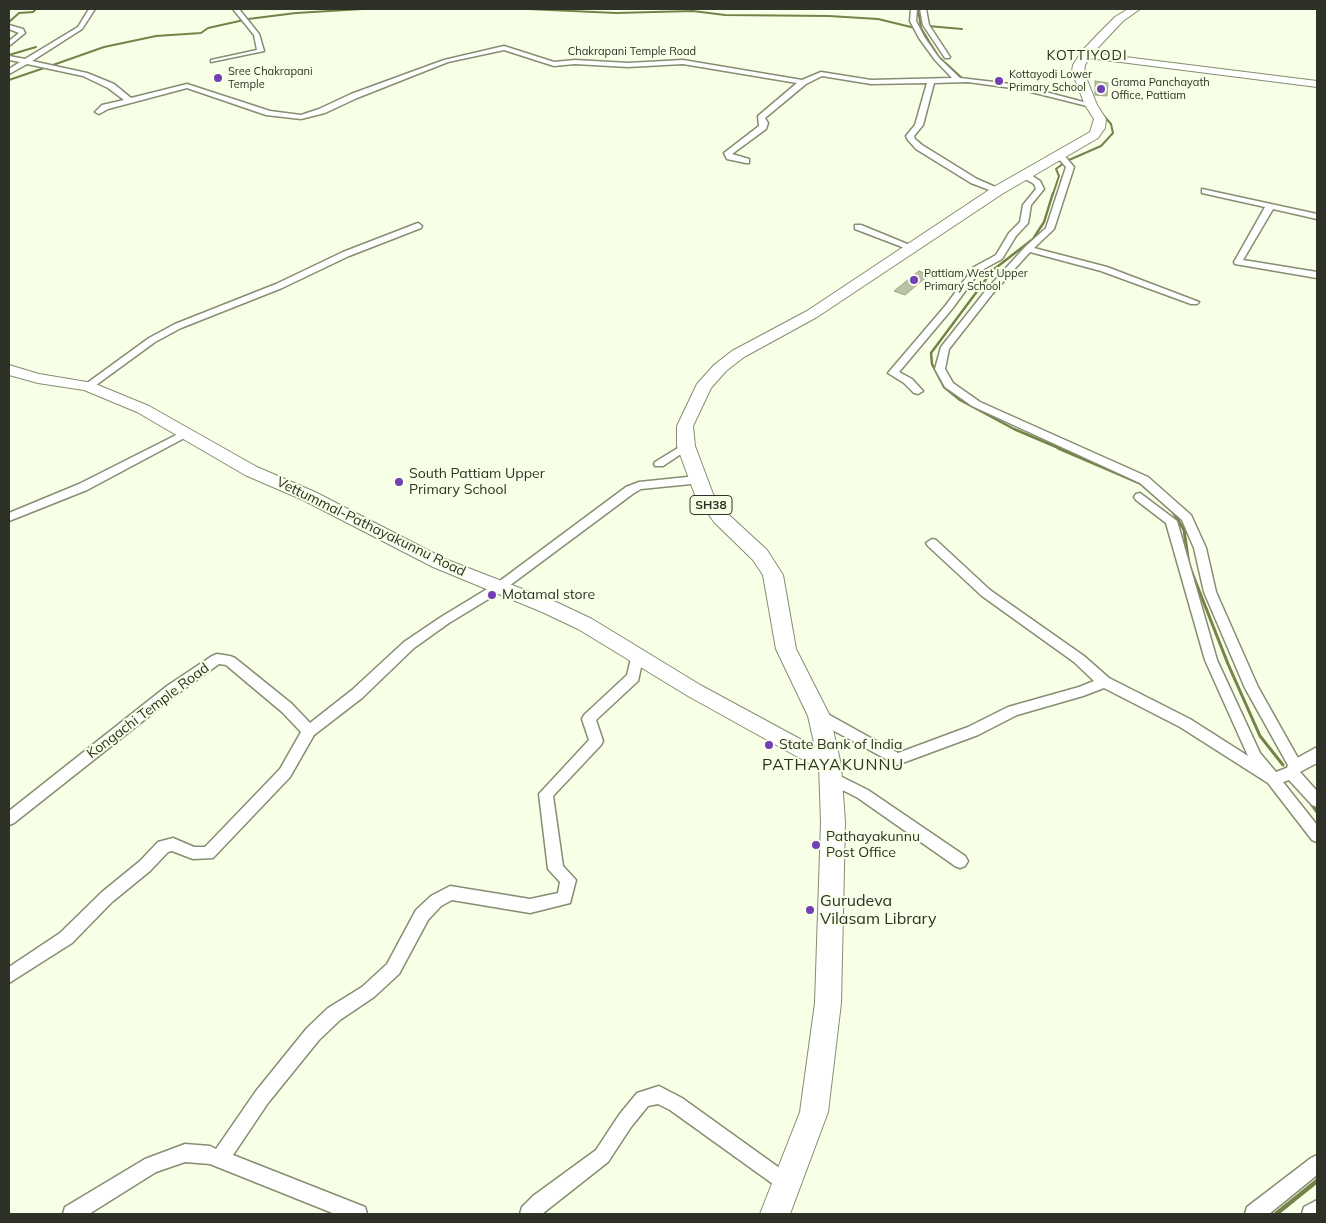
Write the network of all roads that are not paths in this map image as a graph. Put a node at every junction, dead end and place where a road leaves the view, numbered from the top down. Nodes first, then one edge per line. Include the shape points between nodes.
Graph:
1 (92, 9) edge
2 (236, 9) edge
3 (914, 9) edge
4 (923, 9) edge
5 (1135, 9) edge
6 (9, 27) edge
7 (9, 44) edge
8 (1085, 55) junction
9 (9, 58) edge
10 (213, 61) dead end
11 (25, 63) junction
12 (9, 72) edge
13 (931, 80) junction
14 (959, 80) junction
15 (968, 80) junction
16 (803, 82) junction
17 (1317, 84) edge
18 (129, 100) junction
19 (1091, 105) junction
20 (99, 112) dead end
21 (1060, 156) junction
22 (746, 161) dead end
23 (1025, 175) junction
24 (997, 191) junction
25 (1205, 191) dead end
26 (1270, 206) junction
27 (1317, 216) edge
28 (418, 226) dead end
29 (858, 226) dead end
30 (912, 248) junction
31 (1028, 249) junction
32 (1317, 275) edge
33 (1194, 302) dead end
34 (9, 370) edge
35 (88, 386) junction
36 (918, 391) dead end
37 (186, 433) junction
38 (686, 446) junction
39 (659, 464) dead end
40 (697, 480) junction
41 (1140, 497) dead end
42 (9, 517) edge
43 (932, 543) dead end
44 (501, 586) junction
45 (638, 654) junction
46 (1104, 682) junction
47 (820, 716) junction
48 (309, 731) junction
49 (1317, 754) edge
50 (1294, 770) junction
51 (830, 771) junction
52 (1273, 780) junction
53 (1317, 801) edge
54 (9, 819) edge
55 (1317, 836) edge
56 (960, 861) dead end
57 (9, 976) edge
58 (220, 1159) junction
59 (1317, 1164) edge
60 (786, 1183) junction
61 (1317, 1209) edge
62 (782, 1210) edge
63 (72, 1214) edge
64 (358, 1214) edge
65 (530, 1214) edge
66 (1254, 1214) edge
67 (1311, 1214) edge

1 - 11 street via 80,28
2 - 10 street via 257,35 261,51
3 - 14 street via 913,21 922,38 937,60
4 - 15 street via 926,25 940,50
5 - 8 main road via 1119,19
6 - 7 street via 22,33
8 - 17 main road
8 - 19 main road, SH38 via 1078,72
9 - 11 street
11 - 12 street
11 - 18 street via 85,74 111,86
13 - 14 street, Chakrapani Temple Road
13 - 16 street, Chakrapani Temple Road via 871,82 821,74
13 - 24 street via 919,124 910,136 912,140 974,181
14 - 15 street, Chakrapani Temple Road
15 - 19 street, Chakrapani Temple Road via 1019,87
16 - 18 street, Chakrapani Temple Road via 683,62 554,64 498,48 446,61 301,117 269,113 187,86
16 - 22 street via 761,118 763,127 728,153
18 - 20 street, Chakrapani Temple Road
19 - 21 main road, SH38 via 1100,119 1099,128 1083,143
21 - 23 main road, SH38
21 - 31 street via 1070,167 1050,229
23 - 24 main road, SH38
23 - 36 street via 1040,189 1027,205 1024,223 1012,235 999,257 978,269 893,373
24 - 30 main road, SH38
25 - 26 street
26 - 27 street
26 - 32 street via 1238,262
28 - 35 street via 178,326 152,340
29 - 30 street
30 - 38 main road, SH38 via 812,314 738,354 720,368 703,387 685,426
31 - 33 street via 1104,269
31 - 50 street via 944,349 940,369 949,385 976,404 1144,480 1187,518 1200,548 1210,592 1252,688
34 - 35 main road, Vettummal-Pathayakunnu Road
35 - 37 main road, Vettummal-Pathayakunnu Road via 143,409
37 - 42 street via 83,487
37 - 44 main road, Vettummal-Pathayakunnu Road via 251,471 309,496 439,563
38 - 39 street
38 - 40 main road, SH38
40 - 44 street via 630,490
40 - 47 main road, SH38 via 721,518 760,555 773,575 786,649
41 - 52 street via 1171,521 1211,660 1255,756
43 - 46 street via 986,593 1079,659
44 - 45 main road, Vettummal-Pathayakunnu Road via 585,624
44 - 48 street via 409,646 357,694
45 - 51 main road, Vettummal-Pathayakunnu Road
45 - 58 street via 633,677 589,719 596,740 546,794 556,869 568,880 565,898 530,906 450,893 436,901 422,915 393,969 313,1034 262,1097
46 - 47 street via 1013,711 973,731 897,759
46 - 52 street via 1185,722
47 - 51 main road, SH38
48 - 54 street, Kongachi Temple Road via 230,661 217,659 172,690
48 - 57 street via 285,773 208,853 193,853 173,844 163,847 66,938
49 - 50 street
50 - 52 street
50 - 53 street
51 - 56 street
51 - 60 main road, SH38 via 833,822 828,1003 814,1112
52 - 55 street
58 - 63 street via 185,1153 151,1165
58 - 64 street
59 - 66 street
60 - 62 main road, SH38
60 - 65 street via 659,1095 643,1099 602,1156 540,1202
61 - 67 street

